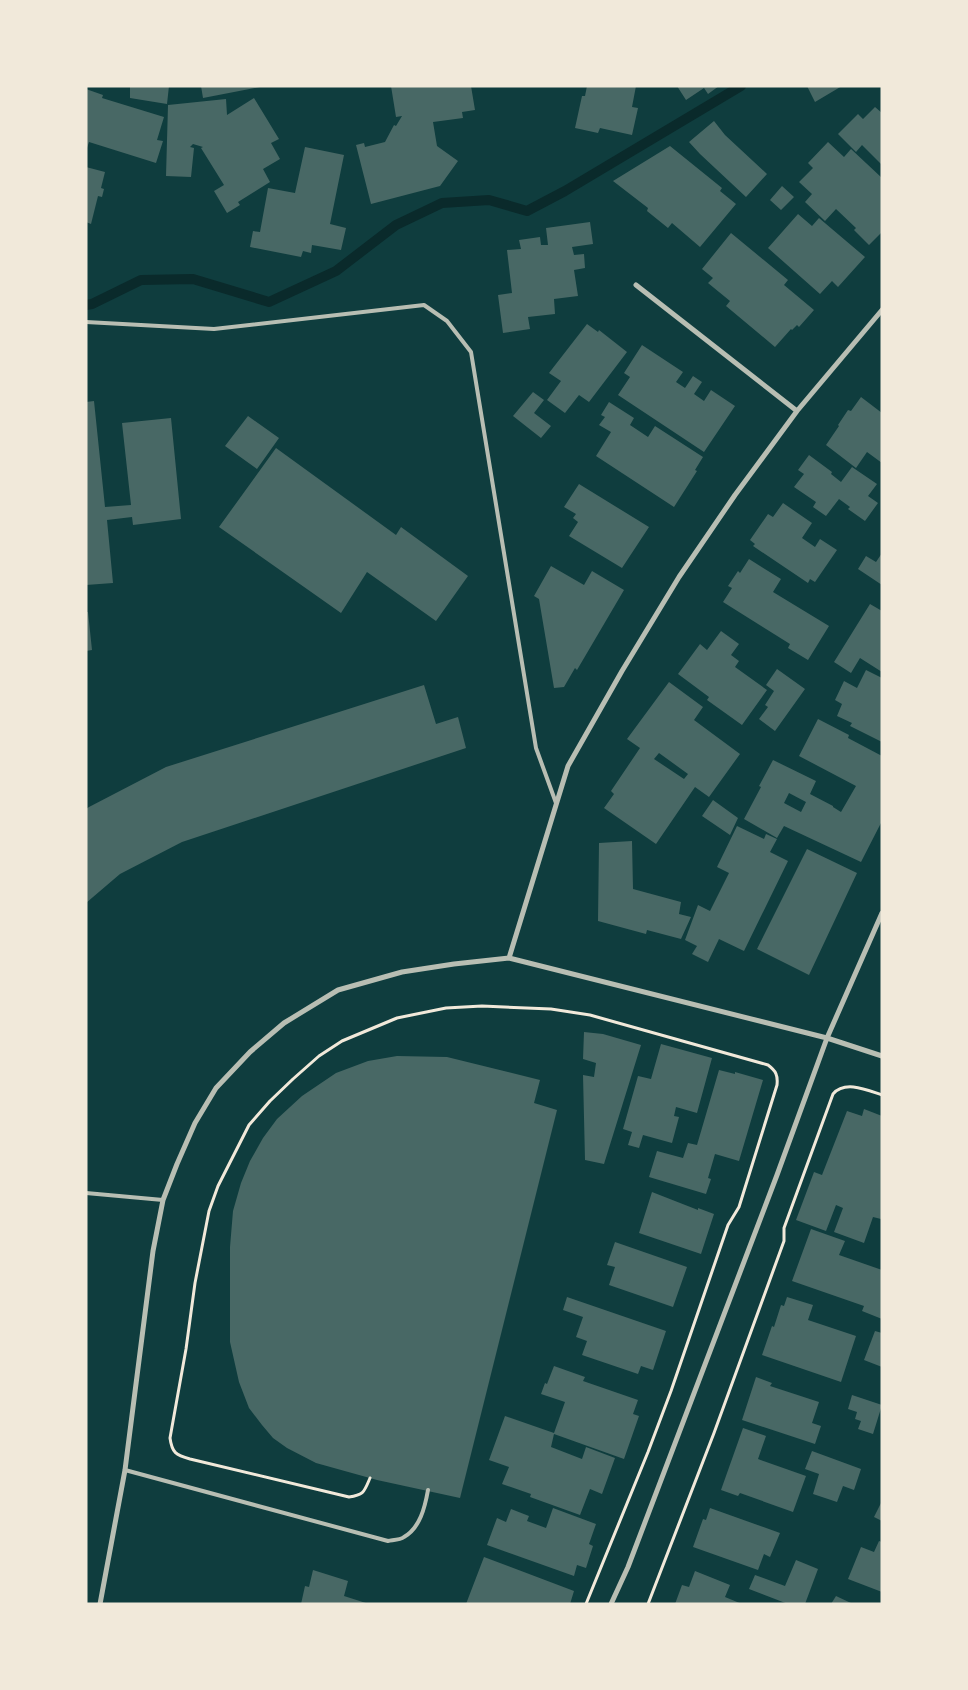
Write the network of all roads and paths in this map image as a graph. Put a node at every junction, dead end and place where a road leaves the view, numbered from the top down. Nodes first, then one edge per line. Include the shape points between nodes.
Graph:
1 (636, 285) dead end
2 (882, 310) edge
3 (86, 322) edge
4 (797, 411) junction
5 (557, 805) junction
6 (882, 913) edge
7 (509, 958) junction
8 (827, 1038) junction
9 (882, 1056) edge
10 (882, 1095) edge
11 (86, 1194) edge
12 (163, 1200) junction
13 (125, 1470) junction
14 (370, 1478) dead end
15 (428, 1490) dead end
16 (100, 1604) edge
17 (586, 1604) edge
18 (611, 1604) edge
19 (648, 1604) edge

1 - 4 street
2 - 4 street
3 - 5 lane via 214,329 424,305 447,321 471,352 536,748
4 - 5 street via 679,576 568,766
5 - 7 street
6 - 8 street
7 - 8 street
7 - 12 street via 402,972 338,990 284,1023 250,1052 216,1088 195,1123
8 - 9 street
8 - 18 street via 632,1558
10 - 19 path via 849,1086 832,1094 741,1362
11 - 12 lane
12 - 13 street via 152,1251
13 - 15 lane via 388,1541 404,1538 416,1526
13 - 16 street
14 - 17 path via 364,1492 349,1498 190,1459 177,1454 172,1448 170,1438 209,1211 240,1141 270,1101 319,1056 342,1041 397,1018 446,1008 482,1006 590,1014 768,1065 775,1070 777,1085 739,1208 728,1225 671,1391

